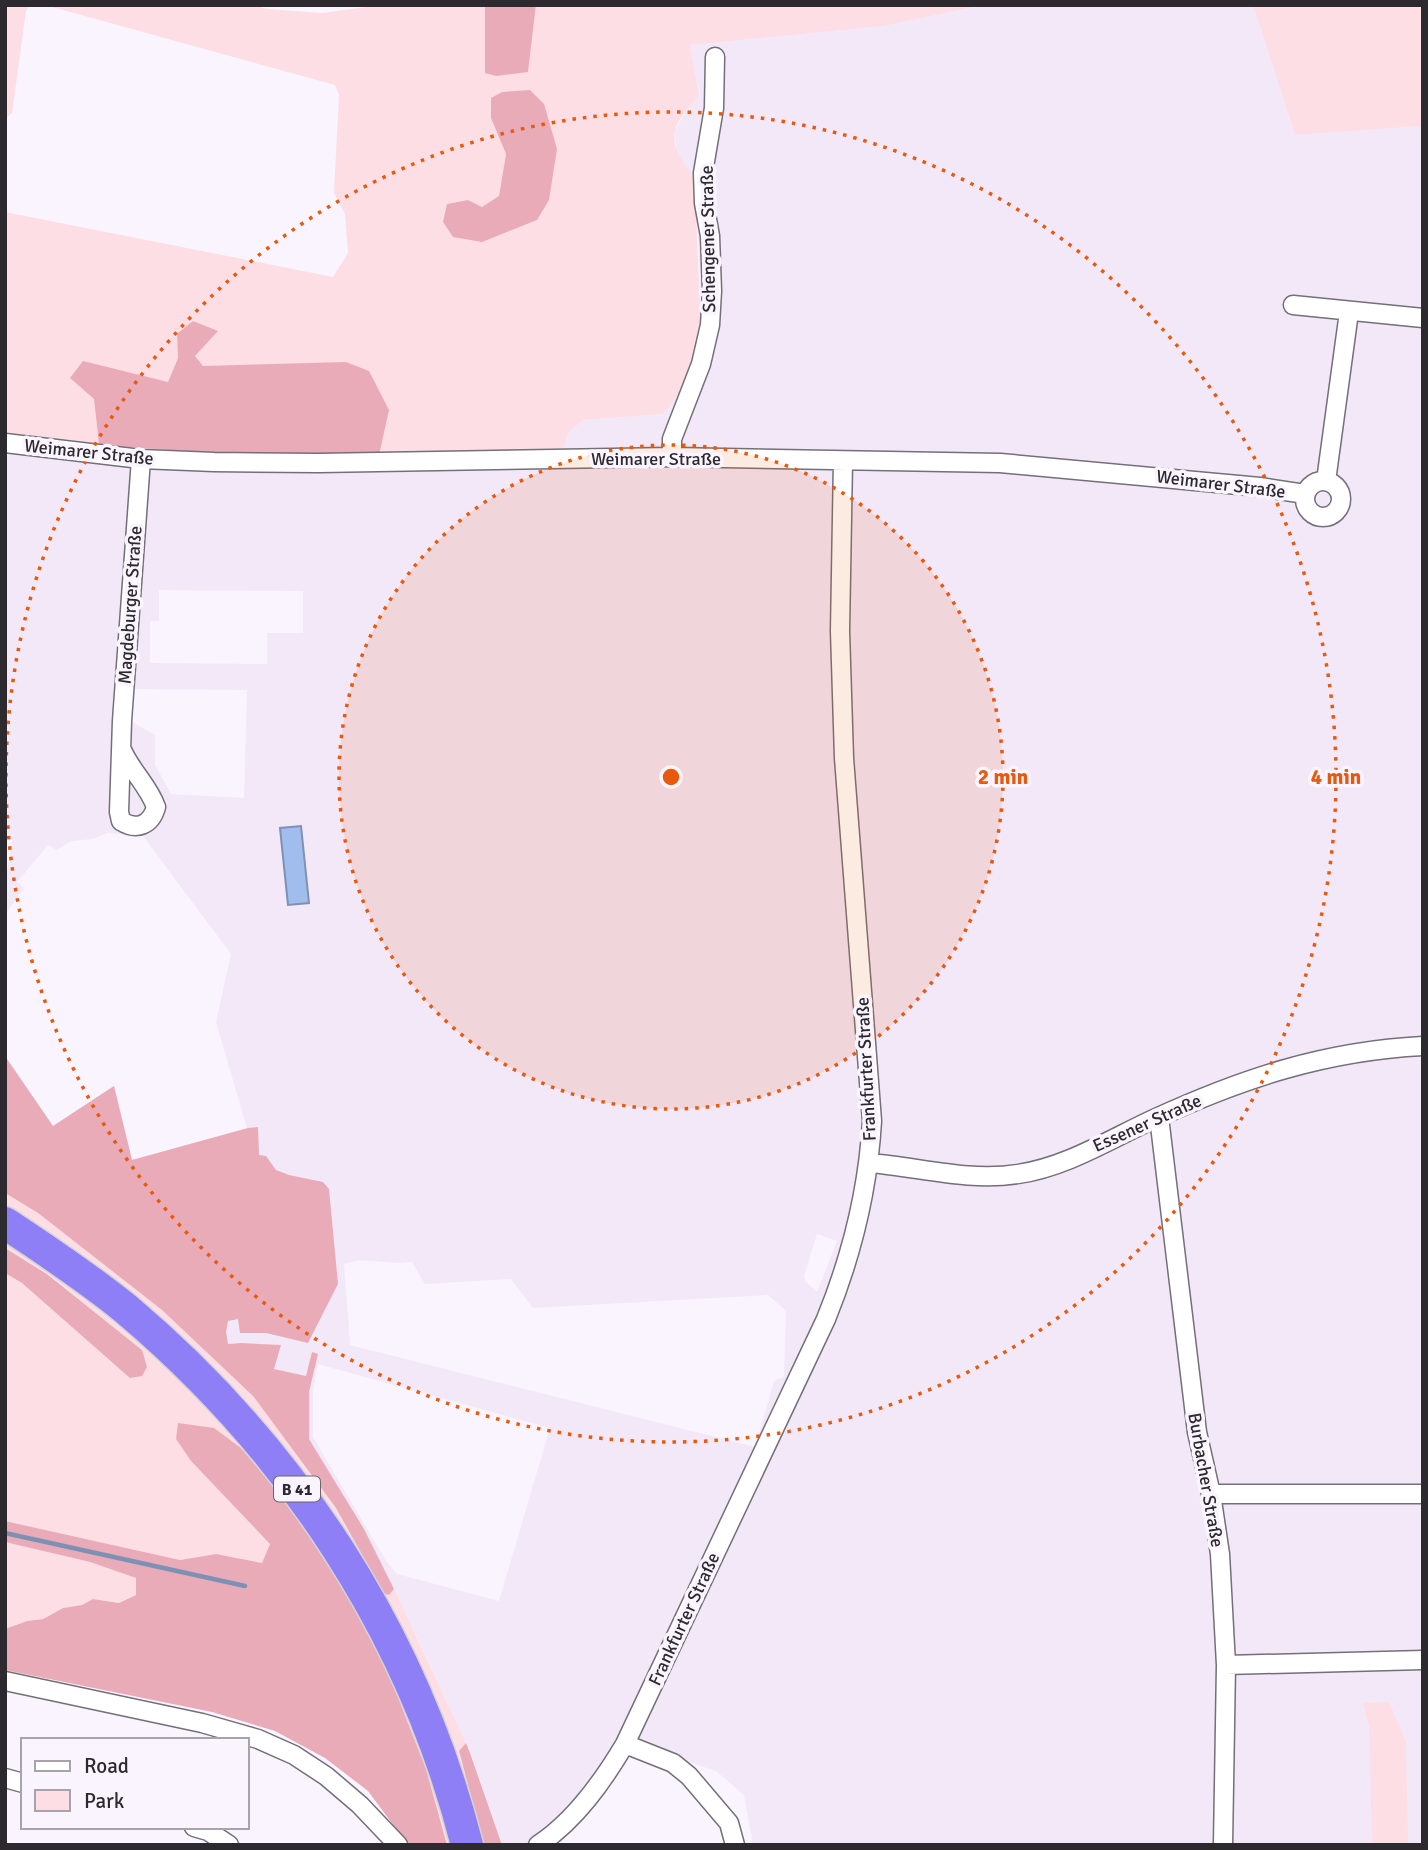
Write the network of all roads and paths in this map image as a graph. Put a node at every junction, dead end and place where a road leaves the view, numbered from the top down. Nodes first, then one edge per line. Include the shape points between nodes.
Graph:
1 (715, 57) dead end
2 (1293, 305) dead end
3 (1349, 312) junction
4 (1423, 318) edge
5 (5, 443) edge
6 (672, 457) junction
7 (141, 459) junction
8 (843, 461) junction
9 (1326, 481) junction
10 (1305, 495) junction
11 (122, 750) dead end
12 (1423, 1046) edge
13 (1159, 1117) junction
14 (870, 1163) junction
15 (5, 1223) edge
16 (1211, 1494) junction
17 (1423, 1494) edge
18 (1423, 1660) edge
19 (1226, 1665) junction
20 (5, 1681) edge
21 (625, 1744) junction
22 (201, 1829) edge
23 (229, 1845) edge
24 (398, 1845) edge
25 (467, 1845) edge
26 (538, 1845) edge
27 (735, 1845) edge
28 (1223, 1845) edge

1 - 6 street, Schengener Straße via 714,108 703,173 710,236 710,325 701,364 672,439
2 - 3 street
3 - 4 street
3 - 9 street
5 - 7 street, Weimarer Straße
6 - 7 street, Weimarer Straße via 319,463
6 - 8 street, Weimarer Straße
7 - 11 street, Magdeburger Straße
8 - 10 street, Weimarer Straße via 1000,463
8 - 14 street, Frankfurter Straße via 839,631 843,745 870,1089
9 - 10 street, Weimarer Straße via 1311,485
9 - 10 street, Weimarer Straße via 1337,487 1342,498 1334,514 1322,518 1312,514
12 - 13 street, Essener Straße via 1333,1056 1280,1069
13 - 14 street, Essener Straße via 1064,1161 1020,1174 964,1176
13 - 16 street, Burbacher Straße via 1195,1419
14 - 21 street, Frankfurter Straße via 857,1228 830,1309
15 - 25 highway, B 41 via 124,1308 189,1367 308,1503 397,1650 430,1728
16 - 17 street
16 - 19 street, Burbacher Straße via 1220,1554
18 - 19 street
19 - 28 street, Burbacher Straße
20 - 24 street via 258,1739 295,1755 326,1776
21 - 26 street, Frankfurter Straße via 583,1803
21 - 27 street via 673,1763 689,1776 729,1823
22 - 23 street

